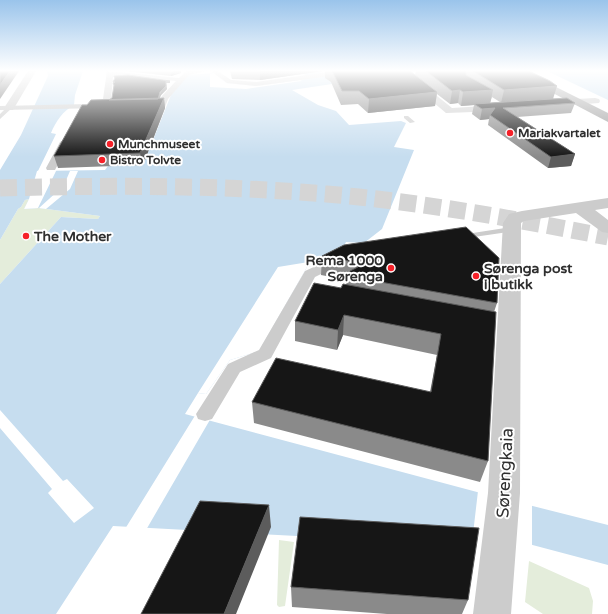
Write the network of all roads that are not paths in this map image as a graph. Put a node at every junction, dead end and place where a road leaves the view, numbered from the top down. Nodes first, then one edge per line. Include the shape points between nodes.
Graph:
1 (107, 100) edge
2 (164, 100) edge
3 (436, 100) edge
4 (572, 100) edge
5 (592, 100) edge
6 (595, 101) junction
7 (494, 102) edge
8 (577, 102) junction
9 (550, 104) edge
10 (138, 105) edge
11 (84, 106) junction
12 (115, 106) edge
13 (506, 107) joint
14 (608, 107) edge
15 (9, 108) edge
16 (79, 115) edge
17 (0, 117) edge
18 (406, 117) edge
19 (608, 118) edge
20 (412, 122) dead end
21 (68, 135) edge
22 (51, 168) dead end
23 (608, 203) edge
24 (590, 213) edge
25 (608, 228) edge
26 (512, 229) junction
27 (453, 238) edge
28 (353, 253) edge
29 (205, 414) dead end
30 (492, 614) edge

1 - 11 street
2 - 10 street via 162,105
3 - 13 street via 450,111
4 - 8 highway
5 - 6 highway
6 - 8 street
6 - 14 highway
7 - 13 lane
8 - 9 street
8 - 19 highway
11 - 12 street
11 - 15 street
11 - 16 street
15 - 17 lane
18 - 20 lane
21 - 22 street
23 - 24 street
24 - 25 street
24 - 26 street via 518,217 514,220
26 - 27 lane
26 - 30 street, Sørengkaia via 503,331 504,493
28 - 29 street via 310,274 265,354 234,368

